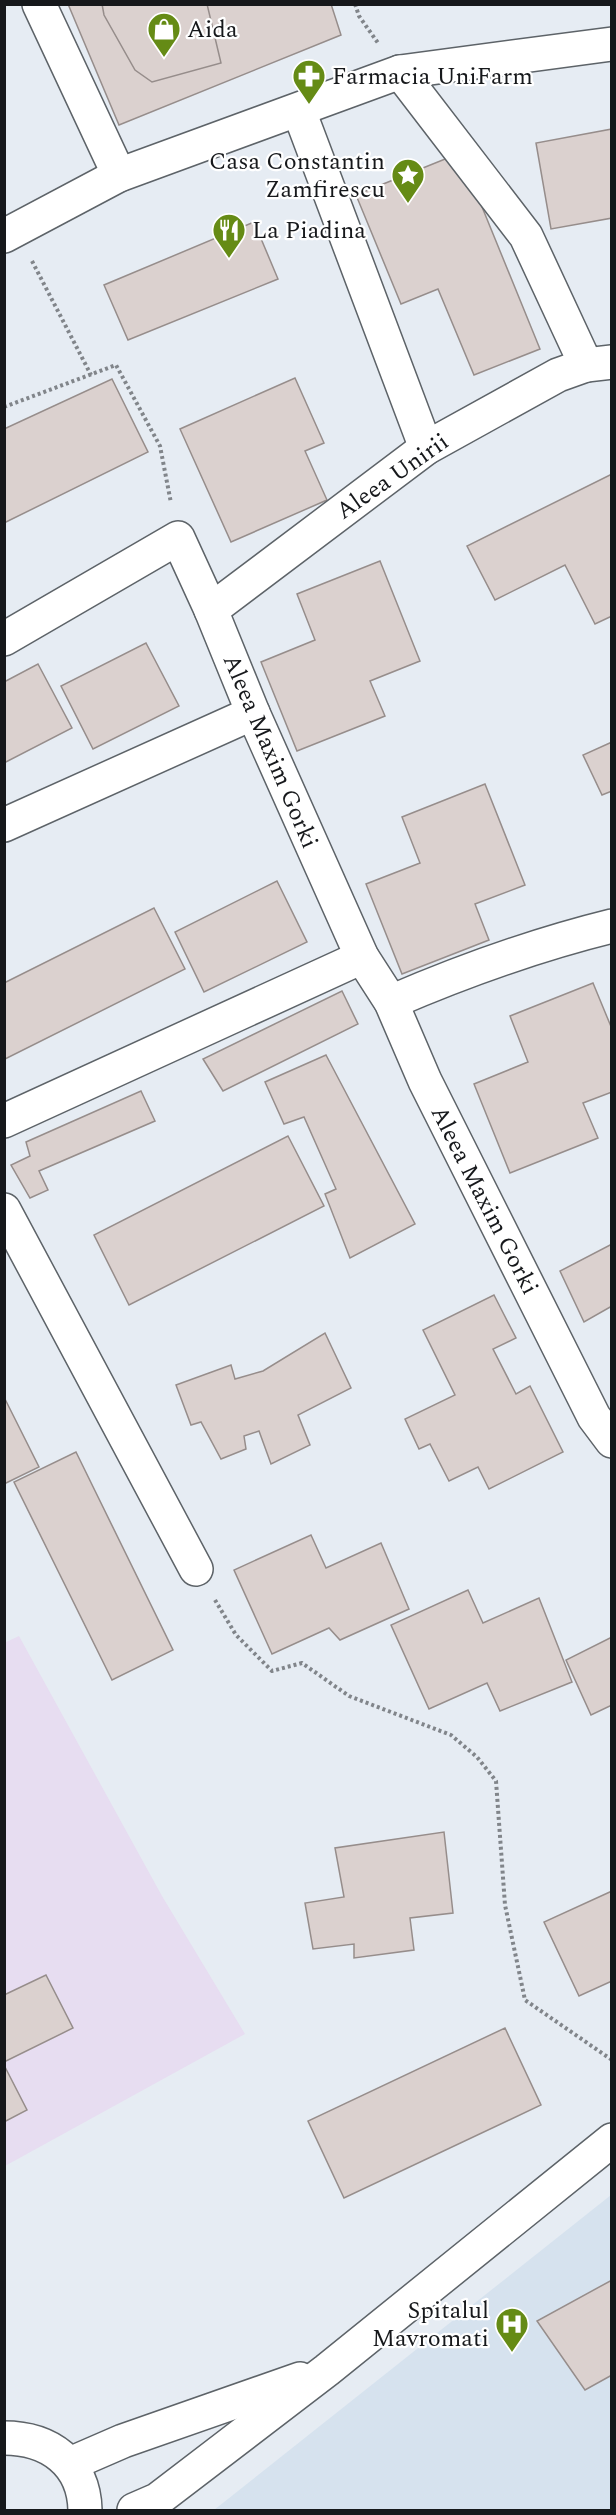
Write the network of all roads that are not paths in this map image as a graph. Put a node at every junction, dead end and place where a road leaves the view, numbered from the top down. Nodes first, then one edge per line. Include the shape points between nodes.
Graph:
1 (39, 4) edge
2 (612, 44) edge
3 (400, 72) junction
4 (299, 111) junction
5 (118, 175) junction
6 (10, 233) edge
7 (599, 364) edge
8 (426, 447) junction
9 (211, 610) junction
10 (4, 639) edge
11 (253, 713) junction
12 (4, 825) edge
13 (612, 926) edge
14 (362, 957) junction
15 (391, 1002) junction
16 (8, 1111) edge
17 (4, 1210) edge
18 (612, 1441) edge
19 (196, 1569) road end
20 (612, 2140) edge
21 (327, 2370) junction
22 (4, 2438) edge
23 (70, 2464) junction
24 (85, 2511) edge
25 (134, 2511) edge

1 - 5 street
2 - 3 street
3 - 4 street
3 - 7 street, Aleea Unirii via 526,236
4 - 5 street
4 - 8 street
5 - 6 street
7 - 8 street, Aleea Unirii via 558,375
8 - 9 street, Aleea Unirii
9 - 10 street, Aleea Maxim Gorki via 178,538
9 - 11 street, Aleea Maxim Gorki
11 - 12 street
11 - 14 street, Aleea Maxim Gorki
13 - 15 street via 466,970
14 - 15 street, Aleea Maxim Gorki
14 - 16 street
15 - 18 street, Aleea Maxim Gorki via 425,1081 507,1245 594,1417
17 - 19 street
20 - 21 street
21 - 23 street via 123,2440
21 - 25 street via 157,2500
22 - 23 street via 37,2442
23 - 24 street via 82,2487

